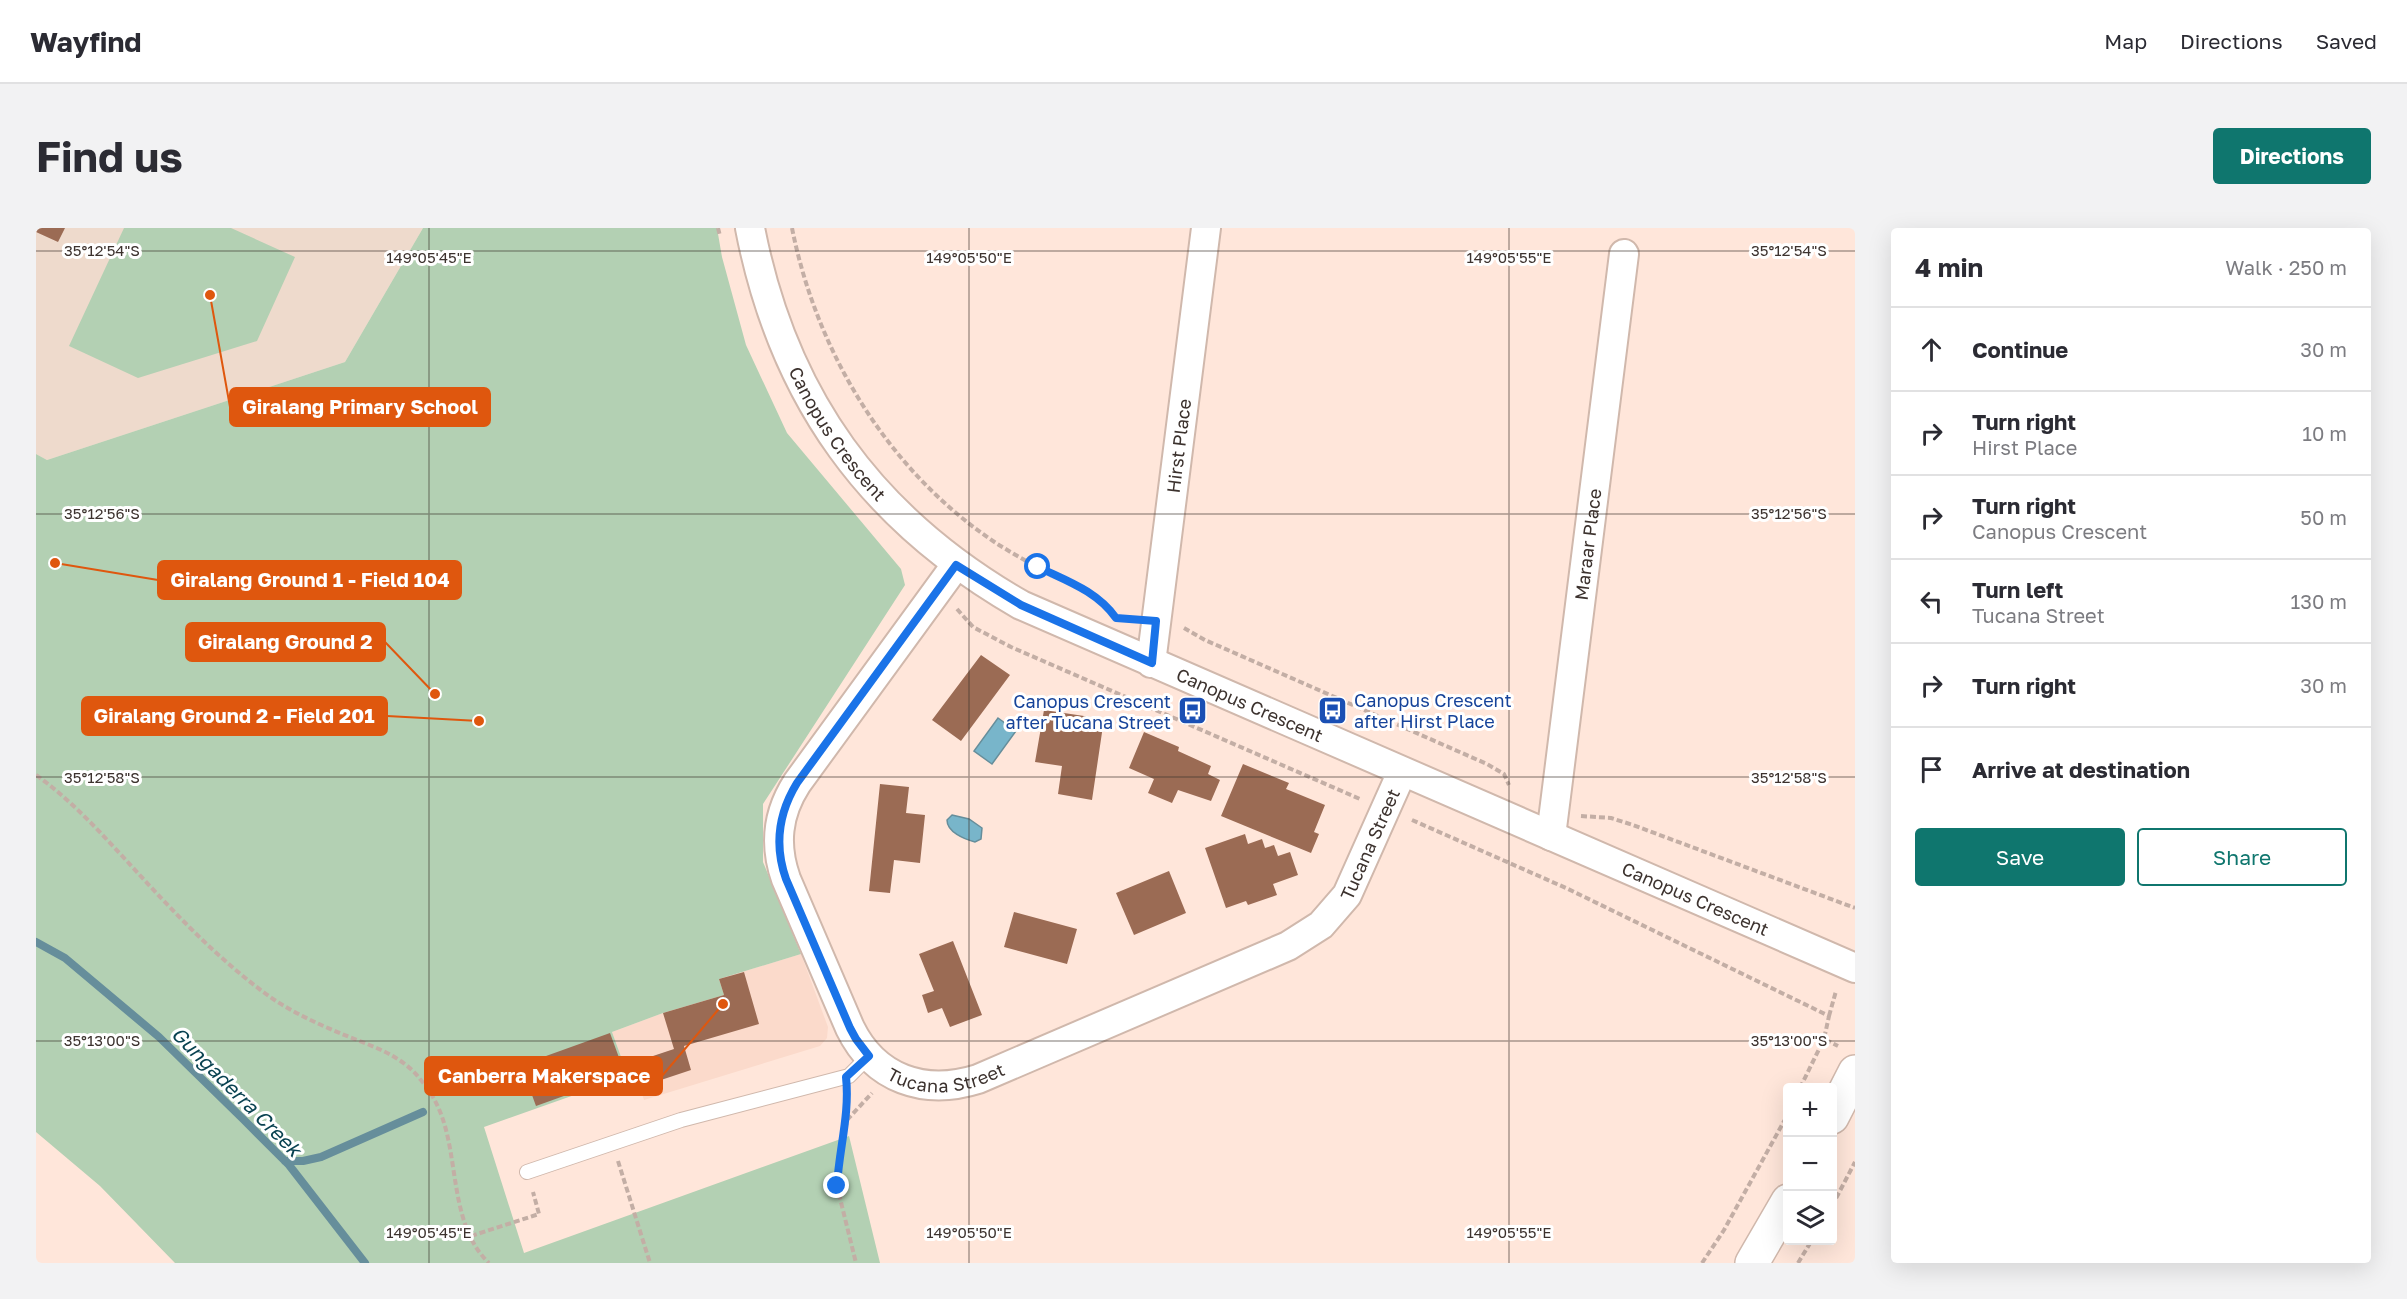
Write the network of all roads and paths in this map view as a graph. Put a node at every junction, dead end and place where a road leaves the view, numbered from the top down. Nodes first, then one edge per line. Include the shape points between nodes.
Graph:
1 (750, 228) edge
2 (792, 228) edge
3 (1206, 228) edge
4 (1624, 254) dead end
5 (956, 565) junction
6 (1156, 621) junction
7 (1152, 663) junction
8 (1402, 772) junction
9 (36, 775) edge
10 (1511, 789) dead end
11 (1553, 823) junction
12 (1855, 908) edge
13 (1855, 968) edge
14 (1824, 1039) dead end
15 (869, 1056) junction
16 (1855, 1072) edge
17 (892, 1074) junction
18 (846, 1077) junction
19 (1802, 1083) edge
20 (1837, 1109) edge
21 (847, 1121) junction
22 (1783, 1123) edge
23 (611, 1144) junction
24 (1855, 1162) edge
25 (526, 1172) joint
26 (1837, 1198) edge
27 (1783, 1210) edge
28 (471, 1236) junction
29 (1809, 1245) edge
30 (489, 1263) edge
31 (650, 1263) edge
32 (856, 1263) edge
33 (1702, 1263) edge
34 (1752, 1263) edge
35 (1798, 1263) edge

1 - 5 street, Canopus Crescent via 778,331 819,415 867,482 894,512
2 - 6 path via 818,317 850,386 882,434 916,474 998,544 1094,594 1116,618
3 - 6 street, Hirst Place
4 - 11 street, Maraar Place
5 - 7 street, Canopus Crescent via 1021,605
5 - 15 street, Tucana Street via 797,783 778,830 780,864 786,879 850,1028
6 - 7 street, Hirst Place
6 - 10 path via 1172,621 1216,645 1487,764 1504,774
7 - 8 street, Canopus Crescent
8 - 11 street, Canopus Crescent
8 - 17 street, Tucana Street via 1347,895 1321,925 1305,936 970,1081 928,1086
9 - 28 path via 75,806 231,968 287,1008 383,1051 419,1077 442,1115 463,1217
11 - 12 path via 1582,817 1611,818
11 - 13 street, Canopus Crescent
14 - 19 path
15 - 17 street, Tucana Street
15 - 18 lane
16 - 20 street
17 - 21 path
18 - 21 path
18 - 23 lane via 681,1120
21 - 32 path via 838,1159 837,1186
22 - 33 path
23 - 25 lane
23 - 31 path
24 - 26 path
25 - 28 path via 539,1214
27 - 34 street
28 - 30 path
29 - 35 path

